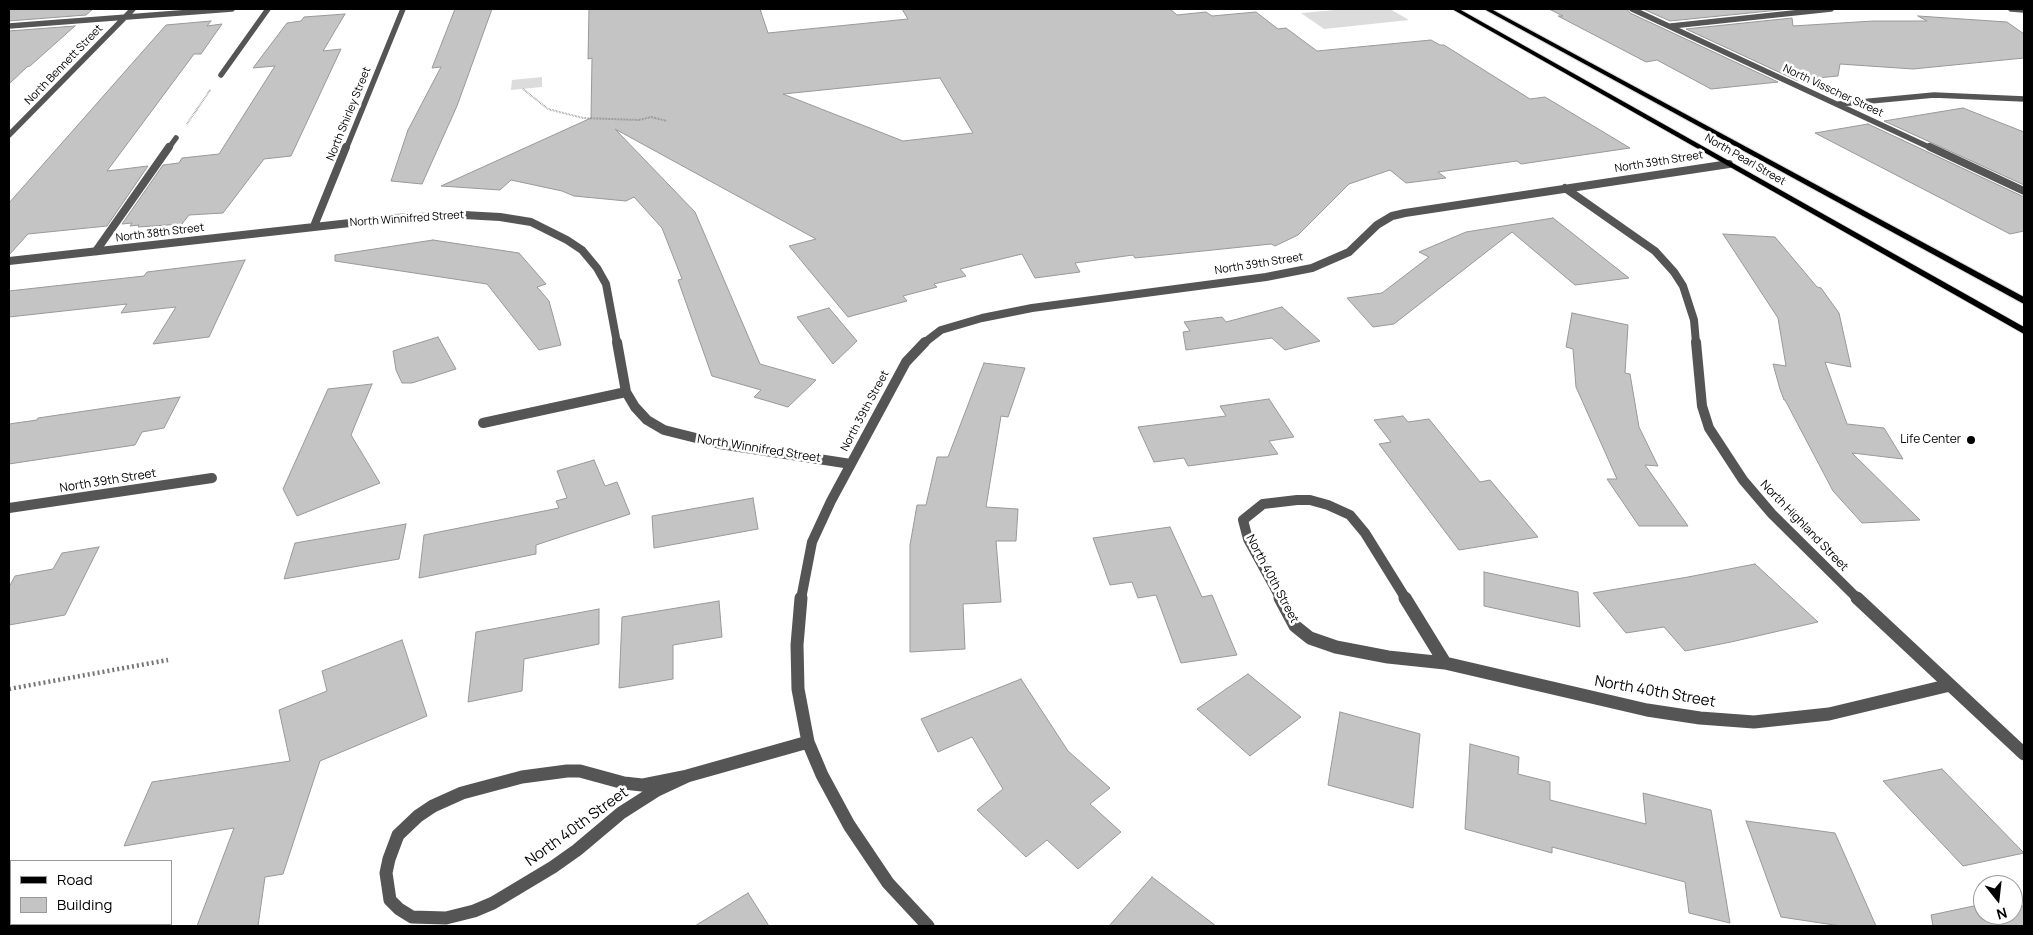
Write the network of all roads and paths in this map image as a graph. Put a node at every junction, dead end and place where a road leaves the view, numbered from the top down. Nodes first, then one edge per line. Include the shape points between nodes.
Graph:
1 (133, 9) edge
2 (232, 9) edge
3 (268, 9) edge
4 (403, 9) edge
5 (1455, 9) edge
6 (1487, 9) edge
7 (1632, 9) edge
8 (1831, 9) edge
9 (2011, 9) edge
10 (2024, 10) edge
11 (125, 17) junction
12 (9, 26) edge
13 (1670, 26) junction
14 (221, 75) joint
15 (523, 89) dead end
16 (2024, 99) edge
17 (1838, 104) junction
18 (667, 121) dead end
19 (9, 135) edge
20 (176, 138) joint
21 (1729, 164) junction
22 (1566, 188) junction
23 (2024, 191) edge
24 (314, 226) junction
25 (96, 251) junction
26 (9, 261) edge
27 (2024, 301) edge
28 (2024, 331) edge
29 (626, 392) junction
30 (483, 422) dead end
31 (851, 464) junction
32 (212, 478) dead end
33 (9, 508) edge
34 (168, 660) dead end
35 (1445, 663) junction
36 (1950, 685) junction
37 (9, 688) edge
38 (808, 742) junction
39 (2024, 754) edge
40 (687, 776) junction
41 (928, 926) edge

1 - 11 street, North Bennett Street
2 - 11 street
3 - 14 street
4 - 24 street, North Shirley Street
5 - 21 main road, North Pearl Street
6 - 27 main road, North Pearl Street
7 - 13 street, North Visscher Street
8 - 13 street
9 - 10 street
11 - 12 street
11 - 19 street, North Bennett Street
13 - 17 street, North Visscher Street
14 - 20 path
15 - 18 path via 548,109 583,118 639,120 651,117
16 - 17 street via 1934,95
17 - 23 street, North Visscher Street
20 - 25 street
21 - 22 street, North 39th Street
21 - 28 main road, North Pearl Street
22 - 31 street, North 39th Street via 1392,216 1376,225 1349,252 1312,268 1032,308 941,330 906,362
22 - 36 street, North Highland Street via 1655,251 1682,286 1694,320 1702,406 1709,428 1743,480 1831,574
24 - 25 street, North 38th Street
24 - 29 street, North Winnifred Street via 464,215 531,222 549,230 582,250 598,268 606,284
25 - 26 street, North 38th Street
29 - 30 street
29 - 31 street, North Winnifred Street via 647,420 664,430 720,444
31 - 38 street via 812,542 800,602 798,689
32 - 33 street, North 39th Street
34 - 37 path
35 - 35 street, North 40th Street via 1388,657 1336,647 1310,638 1295,626 1248,539 1243,520 1262,504 1296,500 1310,500 1350,515
35 - 36 street, North 40th Street via 1647,710 1754,722 1829,714
36 - 39 street, North Highland Street
38 - 40 street, North 40th Street
38 - 41 street via 849,825 888,883
40 - 40 street, North 40th Street via 642,784 567,771 522,777 433,806 398,835 386,873 390,900 412,917 446,918 474,911 553,867 627,809

